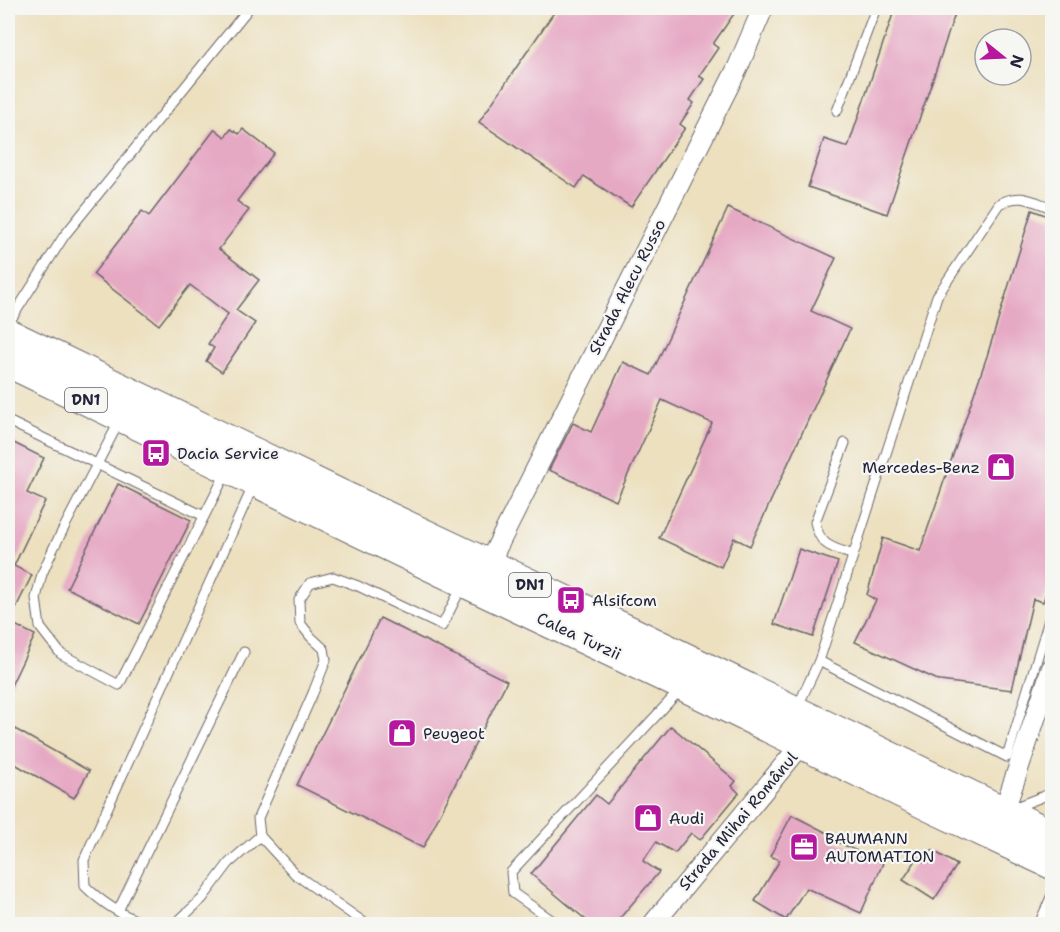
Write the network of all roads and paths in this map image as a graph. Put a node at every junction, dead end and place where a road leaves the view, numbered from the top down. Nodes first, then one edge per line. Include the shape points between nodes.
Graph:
1 (249, 8) edge
2 (763, 8) edge
3 (876, 8) edge
4 (837, 111) dead end
5 (1053, 208) edge
6 (8, 324) edge
7 (8, 334) edge
8 (8, 362) edge
9 (121, 418) junction
10 (8, 422) edge
11 (846, 443) dead end
12 (97, 465) junction
13 (228, 469) junction
14 (255, 482) junction
15 (204, 516) junction
16 (853, 555) junction
17 (476, 574) junction
18 (1053, 610) edge
19 (244, 652) dead end
20 (819, 661) junction
21 (1053, 668) edge
22 (684, 686) junction
23 (796, 711) junction
24 (801, 745) junction
25 (1053, 793) edge
26 (1004, 811) junction
27 (1053, 834) edge
28 (260, 836) junction
29 (1053, 864) edge
30 (1053, 895) edge
31 (118, 911) junction
32 (145, 924) edge
33 (175, 924) edge
34 (366, 924) edge
35 (556, 924) edge
36 (652, 924) edge
37 (1039, 924) edge

1 - 6 lane via 64,236
2 - 17 street, Strada Alecu Russo via 738,67
3 - 4 lane
5 - 16 lane via 1020,197 999,204 938,296
7 - 17 main road, Calea Turzii / DN1 via 339,494
8 - 9 main road, Calea Turzii / DN1
9 - 12 lane
9 - 13 main road, Calea Turzii / DN1
10 - 12 lane
11 - 16 lane via 815,522 818,535 829,546
12 - 15 lane
12 - 15 lane via 54,547 36,598 40,627 61,654 118,685
13 - 14 main road, Calea Turzii / DN1
13 - 15 lane
14 - 17 main road, Calea Turzii / DN1
14 - 31 lane via 84,860 85,886
16 - 20 lane
17 - 22 main road, Calea Turzii / DN1
17 - 23 main road, Calea Turzii / DN1 via 621,627
17 - 28 lane via 442,626 333,577 310,583 298,600 300,623 324,649 326,660 258,818
18 - 20 lane via 1007,757
19 - 31 lane
20 - 23 lane
21 - 26 street
22 - 24 main road, Calea Turzii / DN1
22 - 35 lane via 511,873 513,893
23 - 26 main road, Calea Turzii / DN1
24 - 29 main road, Calea Turzii / DN1
24 - 36 street, Strada Mihai Românul
25 - 26 lane
26 - 27 main road, Calea Turzii / DN1
28 - 33 lane via 229,863 202,899
28 - 34 lane via 295,874
30 - 37 lane
31 - 32 lane

